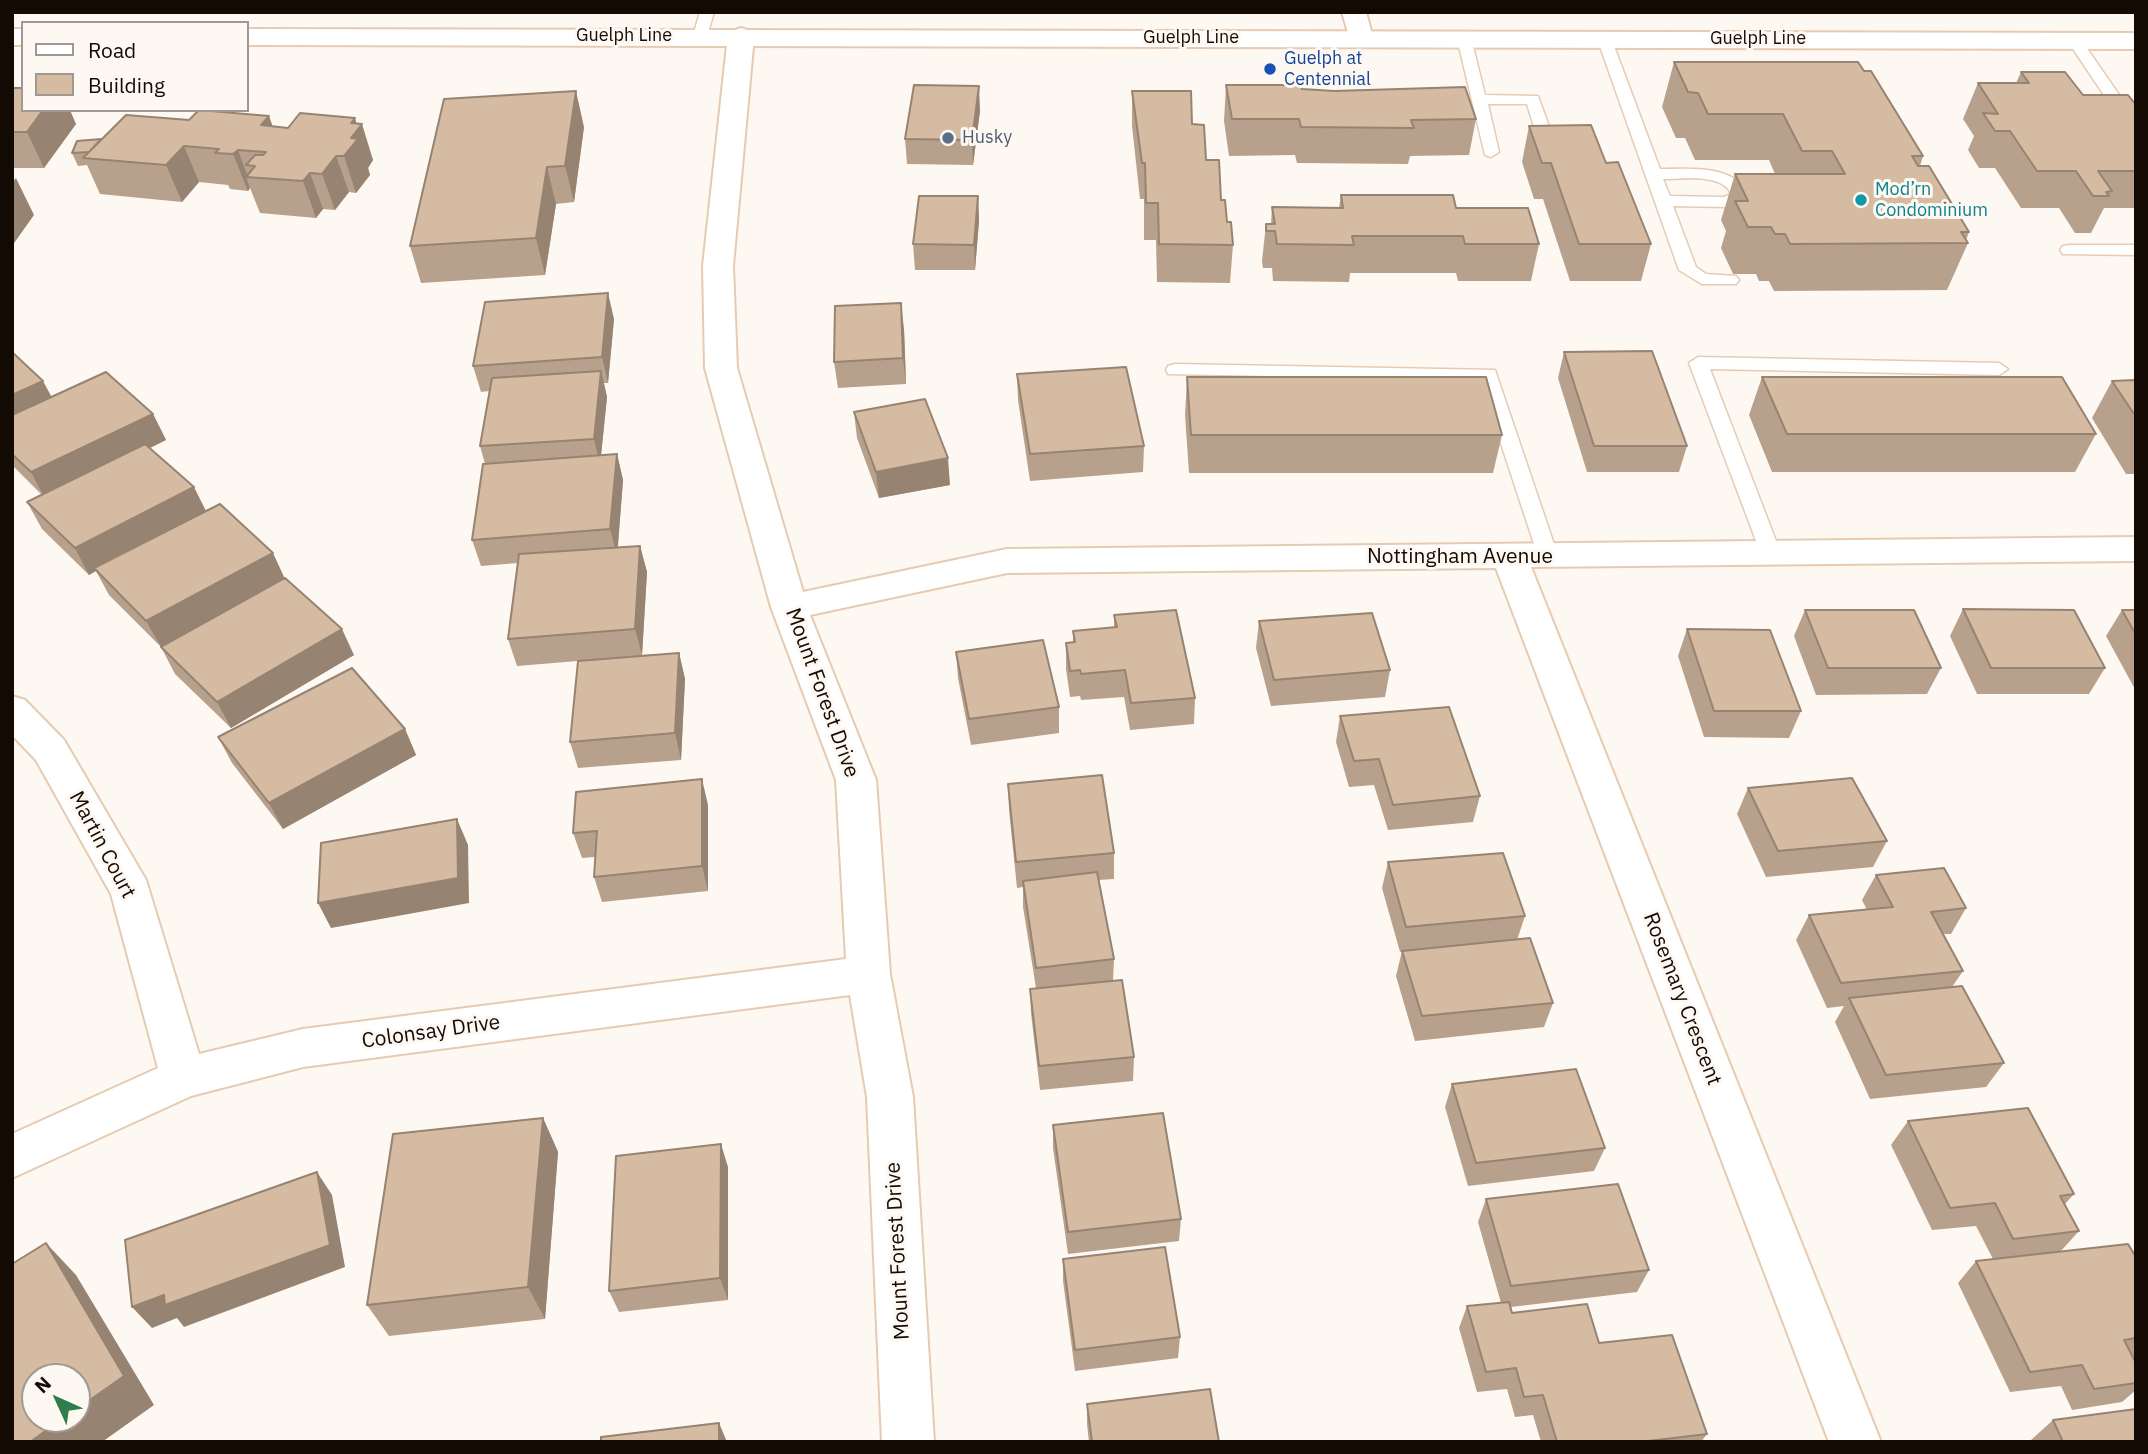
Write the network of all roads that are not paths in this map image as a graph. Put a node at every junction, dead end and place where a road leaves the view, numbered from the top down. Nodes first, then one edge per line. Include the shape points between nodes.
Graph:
1 (1354, 12) edge
2 (704, 24) edge
3 (741, 36) junction
4 (248, 37) edge
5 (1360, 38) junction
6 (1464, 38) junction
7 (1604, 38) junction
8 (2074, 40) junction
9 (2136, 41) edge
10 (1478, 100) junction
11 (2136, 131) edge
12 (1547, 143) edge
13 (1491, 152) dead end
14 (1652, 174) junction
15 (1662, 201) junction
16 (2069, 250) dead end
17 (2136, 250) edge
18 (1730, 280) dead end
19 (1998, 369) dead end
20 (1175, 370) dead end
21 (2136, 549) edge
22 (1771, 554) junction
23 (1528, 556) junction
24 (789, 607) junction
25 (12, 709) edge
26 (867, 974) junction
27 (183, 1078) junction
28 (12, 1157) edge
29 (908, 1442) edge
30 (1855, 1442) edge

1 - 5 street
2 - 3 street, Guelph Line
2 - 4 street, Guelph Line
3 - 5 street, Guelph Line
3 - 24 street, Mount Forest Drive via 718,266 721,368
5 - 6 street, Guelph Line
6 - 7 street, Guelph Line
6 - 10 lane
7 - 8 street, Guelph Line
7 - 14 lane
8 - 9 street, Guelph Line
8 - 11 lane
10 - 12 lane via 1533,99
10 - 13 lane
14 - 15 lane
14 - 15 lane via 1720,177 1740,191 1739,197 1726,202
15 - 18 lane via 1688,270 1702,279
16 - 17 lane
19 - 22 lane via 1698,363
20 - 23 lane via 1488,374
21 - 22 street, Nottingham Avenue
22 - 23 street, Nottingham Avenue
23 - 24 street, Nottingham Avenue via 1007,561
23 - 30 street, Rosemary Crescent
24 - 26 street, Mount Forest Drive via 856,780
25 - 27 street, Martin Court via 50,750 131,892
26 - 27 street, Colonsay Drive via 303,1048
26 - 29 street, Mount Forest Drive via 890,1097
27 - 28 street, Colonsay Drive

